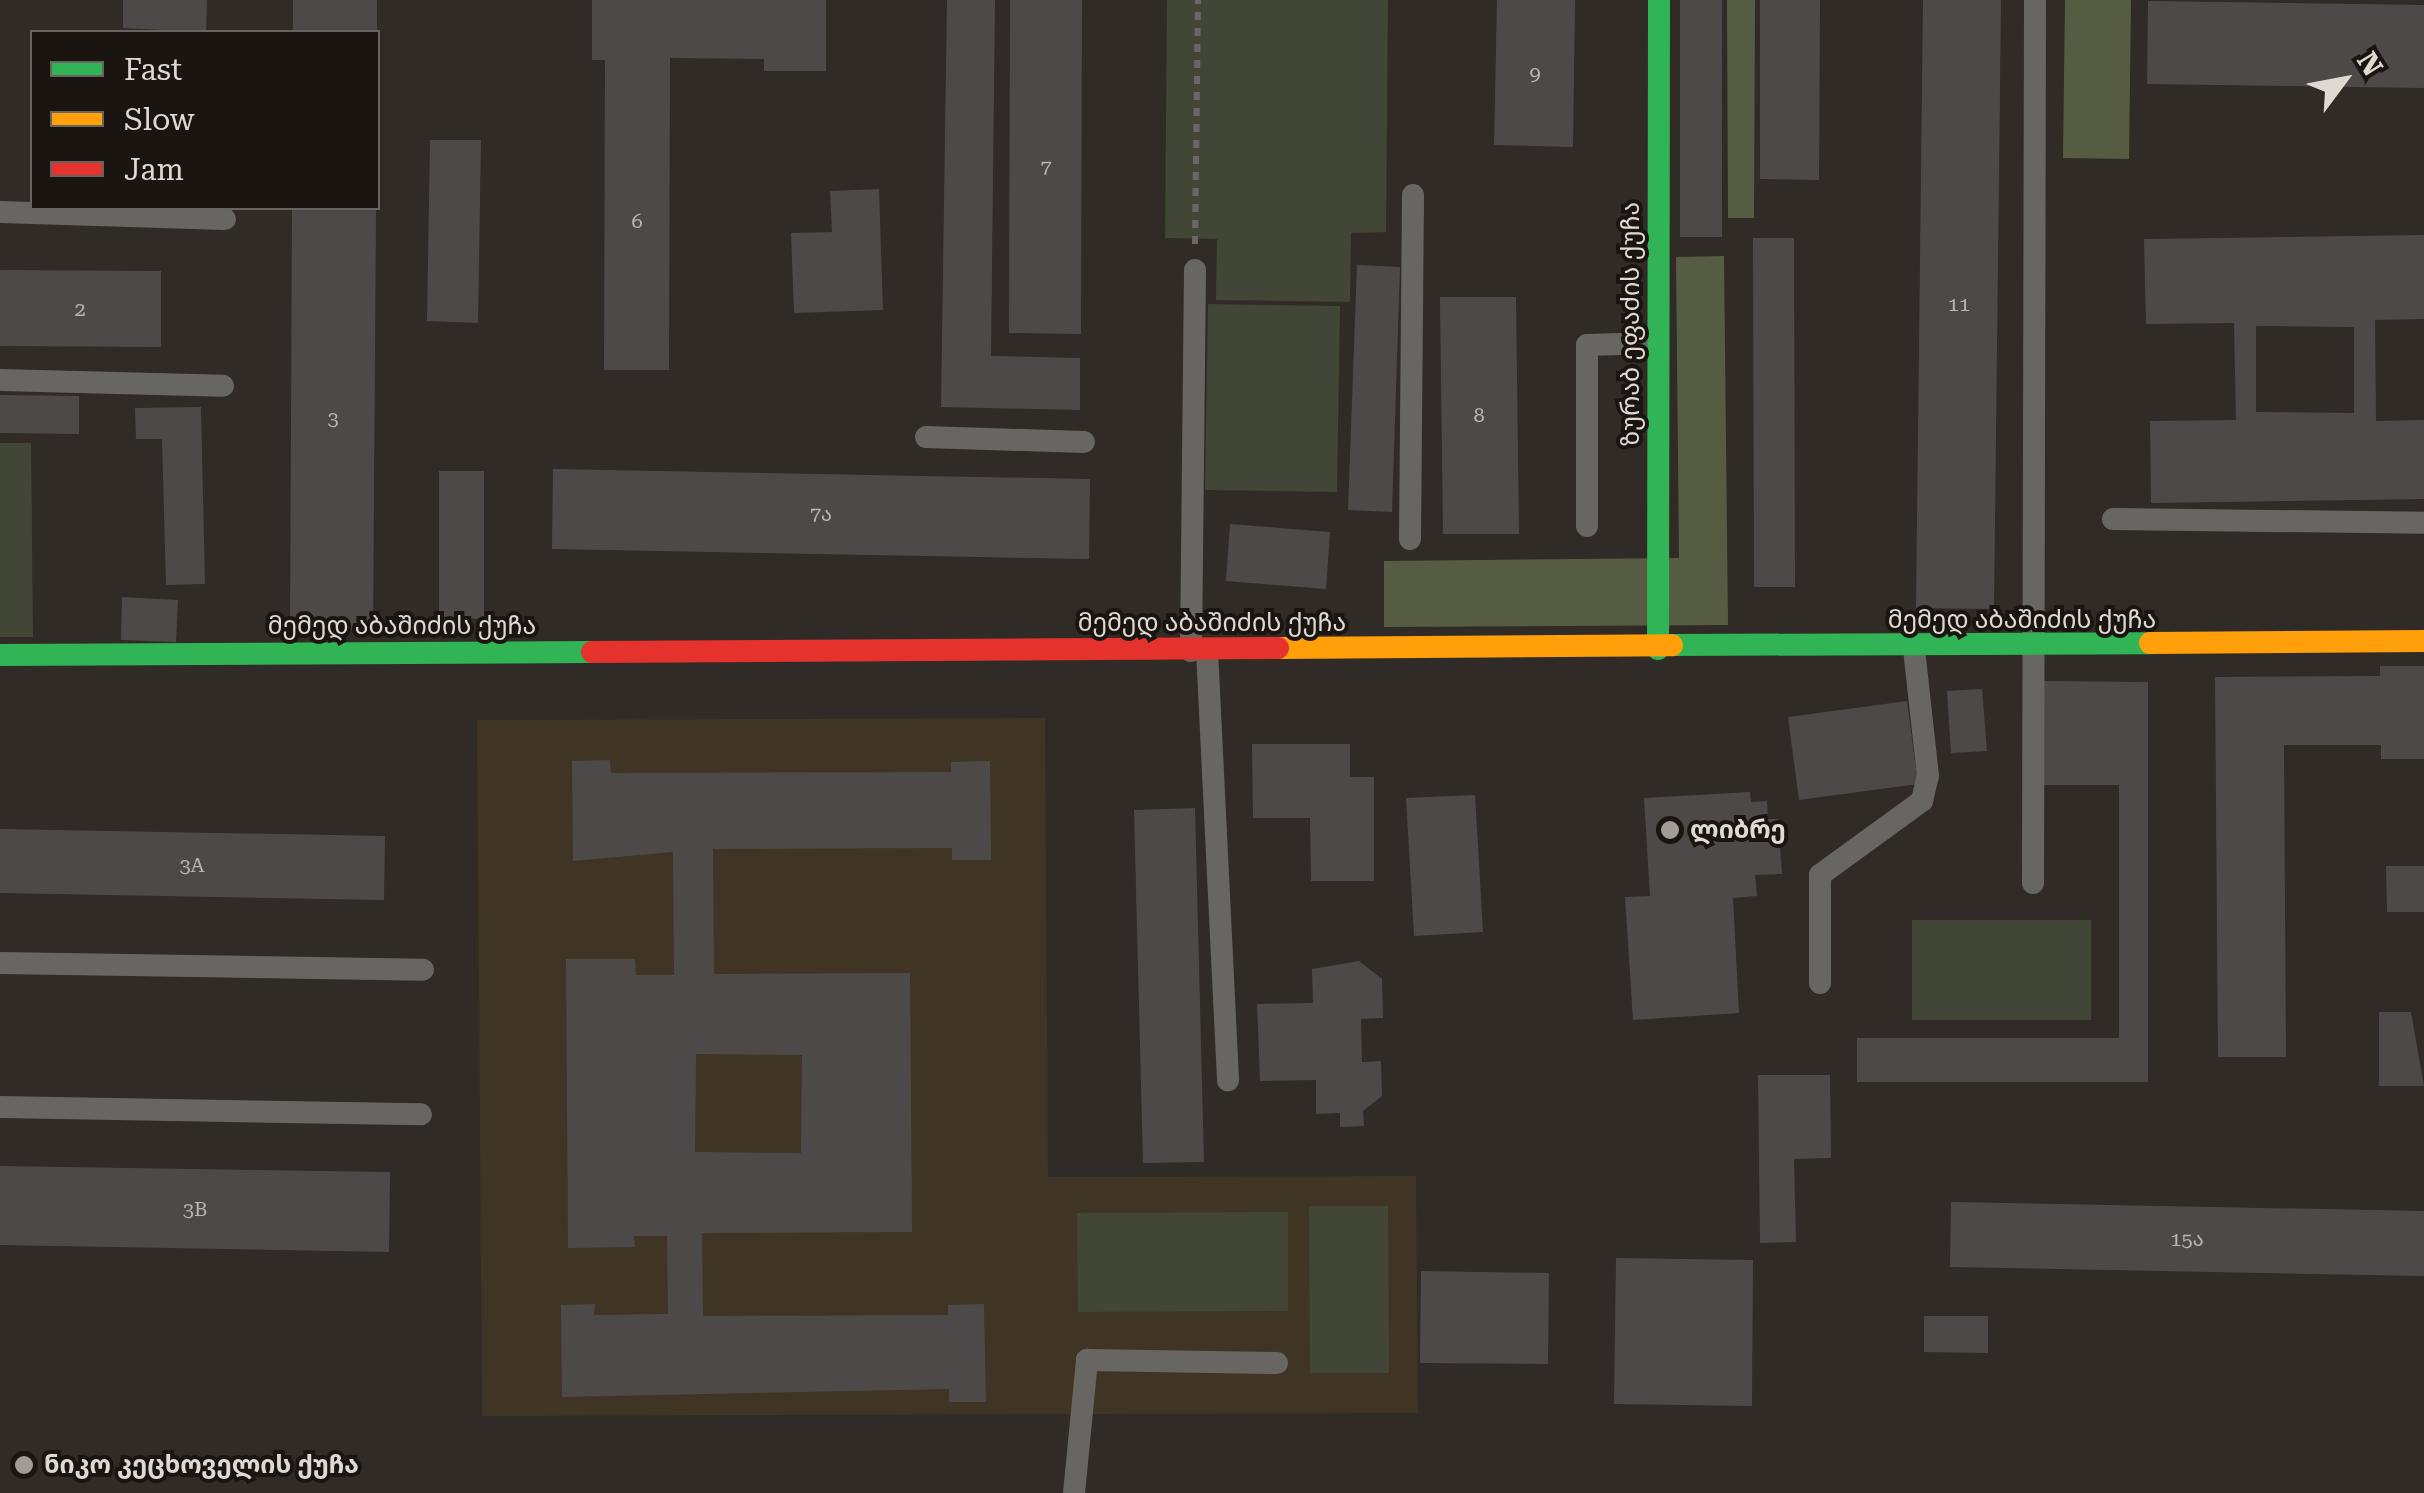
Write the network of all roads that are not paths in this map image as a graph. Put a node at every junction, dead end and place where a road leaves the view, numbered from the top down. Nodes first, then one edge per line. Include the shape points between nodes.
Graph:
1 (1659, 0) edge
2 (2035, 0) edge
3 (1413, 195) dead end
4 (0, 212) edge
5 (225, 219) dead end
6 (1195, 270) road end
7 (1657, 342) junction
8 (0, 380) edge
9 (223, 386) dead end
10 (926, 438) dead end
11 (1084, 442) dead end
12 (2113, 518) dead end
13 (2424, 524) edge
14 (1587, 526) dead end
15 (1410, 539) dead end
16 (2424, 641) edge
17 (2034, 647) junction
18 (1658, 649) junction
19 (1914, 649) junction
20 (1199, 650) junction
21 (0, 655) edge
22 (2033, 883) dead end
23 (0, 963) edge
24 (423, 970) dead end
25 (1820, 982) dead end
26 (1228, 1080) dead end
27 (0, 1107) edge
28 (421, 1114) dead end
29 (1276, 1363) dead end
30 (1074, 1493) edge

1 - 7 street, ზურაბ ეფაძის ქუჩა
2 - 17 lane
3 - 15 lane
4 - 5 lane
6 - 20 lane
7 - 14 lane via 1587,345
7 - 18 street, ზურაბ ეფაძის ქუჩა
8 - 9 lane
10 - 11 lane
12 - 13 lane
16 - 17 street, მემედ აბაშიძის ქუჩა
17 - 19 street, მემედ აბაშიძის ქუჩა
17 - 22 lane
18 - 19 street, მემედ აბაშიძის ქუჩა
18 - 20 street, მემედ აბაშიძის ქუჩა
19 - 25 lane via 1928,776 1922,801 1820,874
20 - 21 street, მემედ აბაშიძის ქუჩა
20 - 26 lane
23 - 24 lane
27 - 28 lane
29 - 30 lane via 1088,1360

